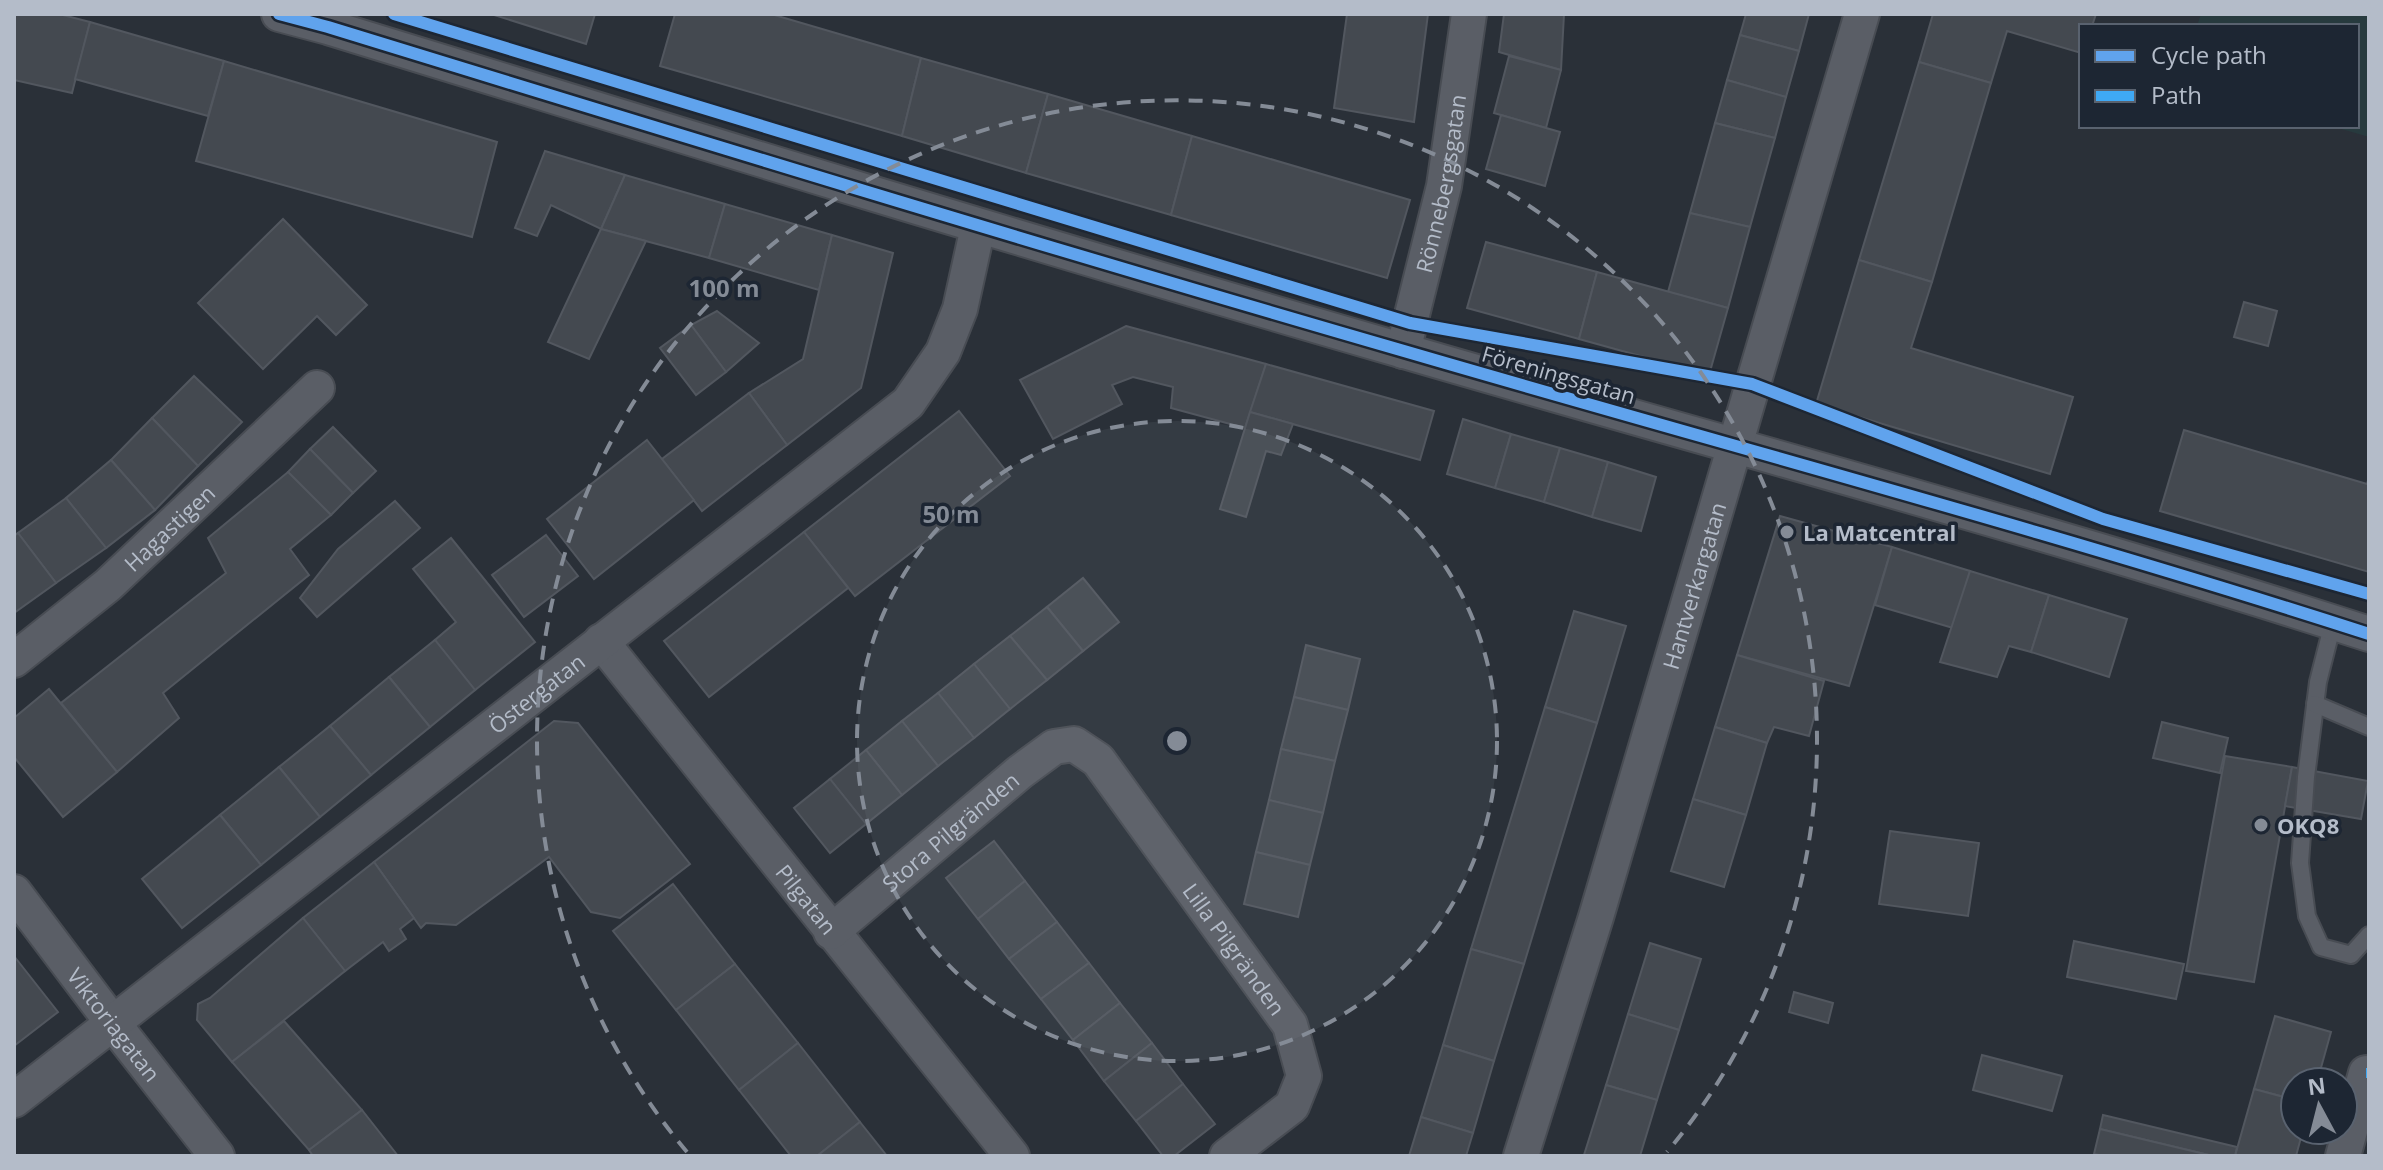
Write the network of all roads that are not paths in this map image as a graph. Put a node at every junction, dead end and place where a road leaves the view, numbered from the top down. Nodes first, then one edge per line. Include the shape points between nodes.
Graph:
1 (279, 14) edge
2 (1469, 14) edge
3 (1862, 14) edge
4 (330, 20) edge
5 (978, 227) junction
6 (1403, 351) junction
7 (317, 388) dead end
8 (1733, 443) junction
9 (2333, 623) junction
10 (2369, 634) edge
11 (601, 641) junction
12 (14, 660) edge
13 (2315, 704) junction
14 (2369, 727) edge
15 (1074, 744) joint
16 (14, 892) edge
17 (831, 932) junction
18 (2369, 935) edge
19 (112, 1022) junction
20 (2366, 1073) dead end
21 (14, 1100) edge
22 (217, 1156) edge
23 (1012, 1156) edge
24 (1227, 1156) edge
25 (1521, 1156) edge
26 (2343, 1156) edge

1 - 4 street, Föreningsgatan
2 - 6 street, Rönnebergsgatan via 1444,186
3 - 8 street, Hantverkargatan
4 - 5 street, Föreningsgatan
5 - 6 street, Föreningsgatan
5 - 11 street, Östergatan via 960,309 943,352 908,403
6 - 8 street, Föreningsgatan
7 - 12 street, Hagastigen via 108,585
8 - 9 street, Föreningsgatan
8 - 25 street, Hantverkargatan
9 - 10 street, Föreningsgatan
9 - 13 lane
11 - 17 street, Pilgatan
11 - 19 street, Östergatan
13 - 14 lane
13 - 18 lane via 2300,863 2307,916 2321,947 2351,955
15 - 17 street, Stora Pilgränden via 1054,747 1020,772
15 - 24 street, Lilla Pilgränden via 1098,760 1290,1025 1304,1076 1292,1106
16 - 19 street, Viktoriagatan
17 - 23 street, Pilgatan
19 - 21 street, Östergatan
19 - 22 street, Viktoriagatan
20 - 26 street

